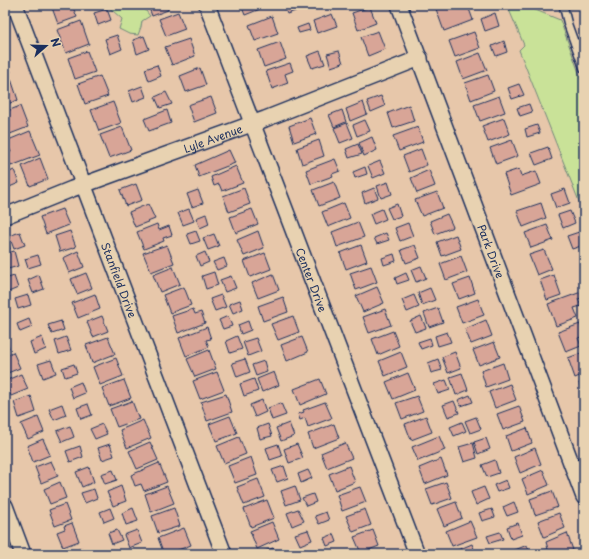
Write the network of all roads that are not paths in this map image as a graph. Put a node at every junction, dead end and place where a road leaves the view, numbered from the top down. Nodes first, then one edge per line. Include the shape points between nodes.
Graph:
1 (15, 5) edge
2 (207, 5) edge
3 (400, 5) edge
4 (563, 5) edge
5 (584, 41) edge
6 (575, 44) junction
7 (420, 58) junction
8 (584, 69) edge
9 (253, 123) junction
10 (85, 185) junction
11 (5, 216) edge
12 (584, 497) edge
13 (5, 506) edge
14 (23, 554) edge
15 (224, 554) edge
16 (417, 554) edge

1 - 10 street, Stanfield Drive
2 - 9 street, Center Drive
3 - 7 street, Park Drive
4 - 6 lane
5 - 6 lane
6 - 8 lane
7 - 9 street, Lyle Avenue
7 - 12 street, Park Drive
9 - 10 street, Lyle Avenue
9 - 16 street, Center Drive
10 - 11 street, Lyle Avenue
10 - 15 street, Stanfield Drive
13 - 14 street

